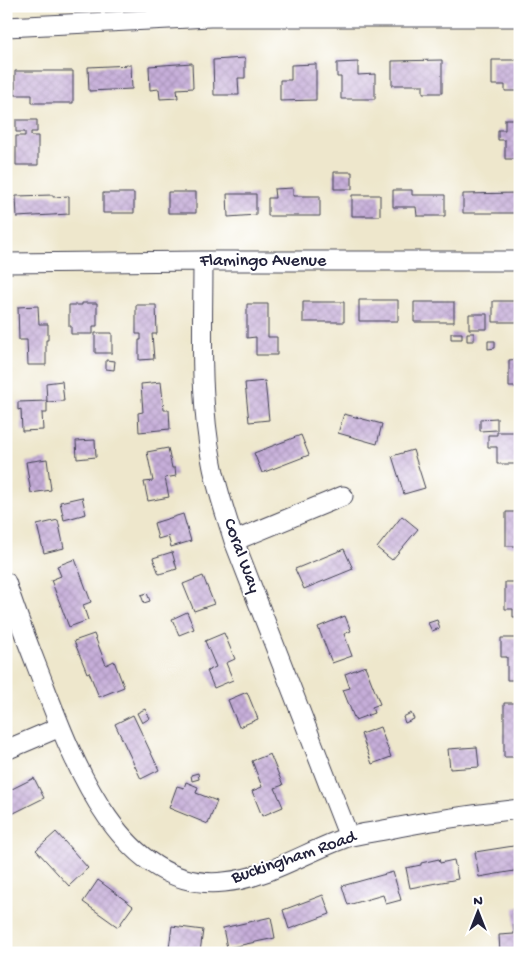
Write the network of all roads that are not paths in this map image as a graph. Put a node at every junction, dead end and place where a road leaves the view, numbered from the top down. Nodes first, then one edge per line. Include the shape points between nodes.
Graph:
1 (520, 17) edge
2 (6, 27) edge
3 (203, 261) junction
4 (520, 261) edge
5 (6, 263) edge
6 (344, 496) dead end
7 (234, 541) junction
8 (6, 582) edge
9 (60, 727) junction
10 (6, 750) edge
11 (520, 809) edge
12 (349, 837) junction

1 - 2 street via 210,17
3 - 4 street, Flamingo Avenue
3 - 5 street, Flamingo Avenue
3 - 7 street, Coral Way via 206,415 212,463
6 - 7 street
7 - 12 street, Coral Way
8 - 9 street, Buckingham Road
9 - 10 street
9 - 12 street, Buckingham Road via 95,800 122,835 138,852 181,878 203,883 249,877
11 - 12 street, Buckingham Road via 422,822

